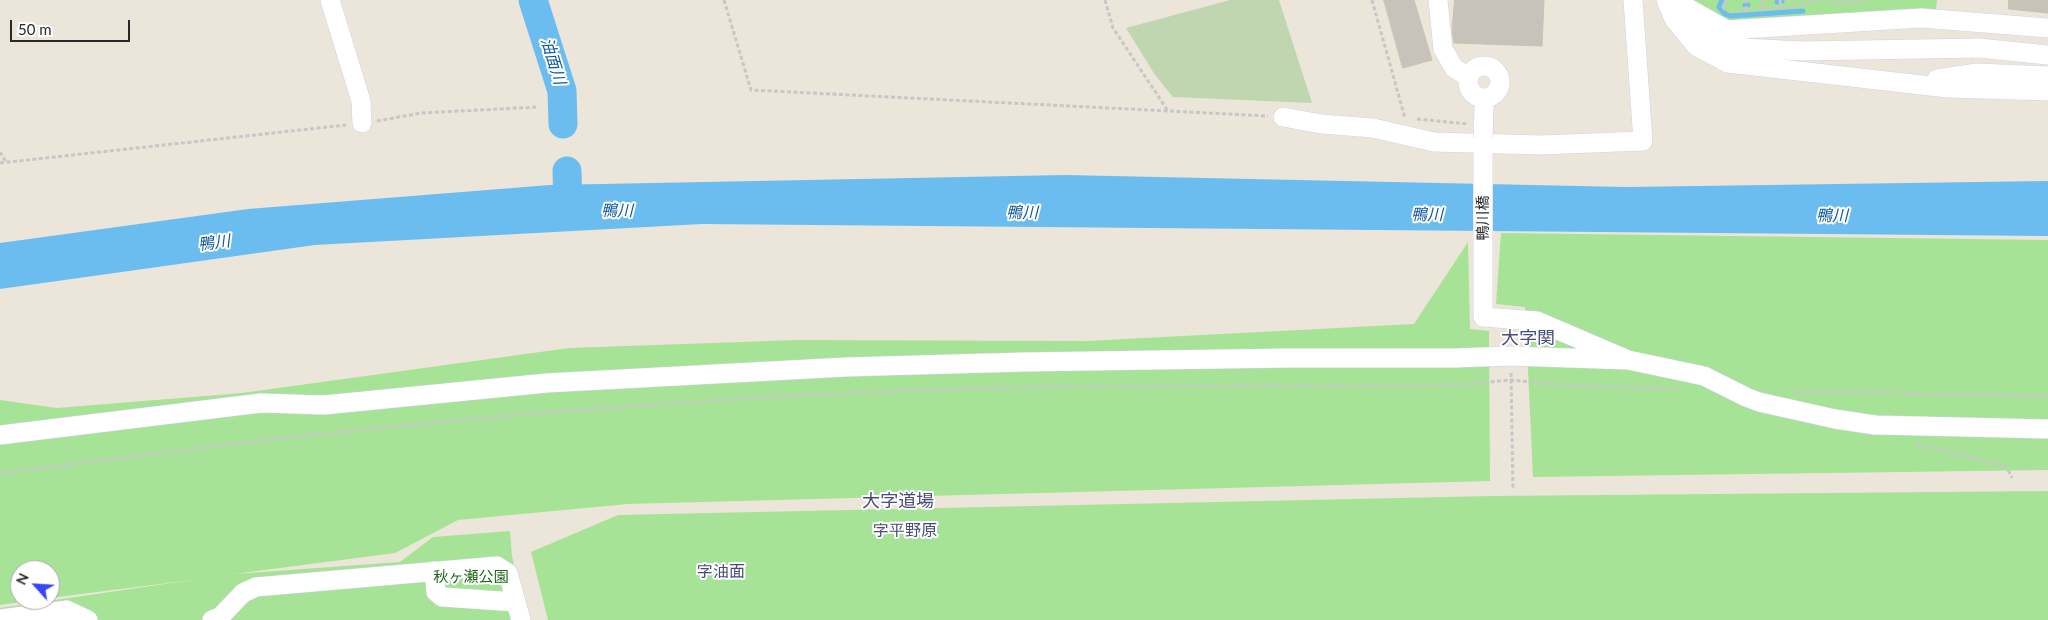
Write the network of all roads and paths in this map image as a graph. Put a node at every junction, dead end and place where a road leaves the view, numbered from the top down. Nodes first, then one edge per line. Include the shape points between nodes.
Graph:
1 (330, 0) edge
2 (724, 0) edge
3 (1105, 0) edge
4 (1372, 0) edge
5 (1438, 0) edge
6 (1633, 0) edge
7 (1726, 0) edge
8 (1762, 0) edge
9 (1819, 0) edge
10 (1675, 1) edge
11 (1780, 1) edge
12 (1746, 5) edge
13 (1788, 7) dead end
14 (1781, 8) dead end
15 (1762, 9) dead end
16 (1753, 10) dead end
17 (1730, 11) dead end
18 (1736, 11) dead end
19 (2048, 28) edge
20 (2048, 55) edge
21 (2048, 76) edge
22 (1469, 77) junction
23 (1908, 82) junction
24 (2048, 91) edge
25 (1484, 103) junction
26 (538, 107) dead end
27 (1168, 111) junction
28 (1283, 117) joint
29 (1397, 118) dead end
30 (1405, 118) junction
31 (362, 124) junction
32 (1481, 139) junction
33 (0, 152) edge
34 (6, 162) junction
35 (0, 163) edge
36 (1511, 356) junction
37 (1628, 360) junction
38 (1511, 380) junction
39 (1683, 389) dead end
40 (1789, 391) dead end
41 (2048, 396) edge
42 (2048, 429) edge
43 (0, 435) edge
44 (1910, 443) dead end
45 (0, 474) edge
46 (2012, 478) dead end
47 (1513, 490) dead end
48 (434, 571) junction
49 (516, 602) junction
50 (0, 618) edge
51 (88, 620) edge
52 (212, 620) edge
53 (521, 620) edge

1 - 31 street via 360,100
2 - 27 path via 751,90
3 - 27 path via 1113,28
4 - 30 path
5 - 22 street via 1443,49 1454,68
6 - 32 street via 1642,141 1540,145
7 - 17 path via 1723,7
8 - 15 path
9 - 13 path
10 - 19 street via 1727,30 1921,18
10 - 20 street via 1700,31 1724,48 1802,51 1979,48
10 - 23 street via 1674,19 1696,46 1728,63
11 - 14 path
12 - 16 path
12 - 18 path
21 - 23 street via 1977,73
22 - 25 street via 1471,92
22 - 25 street via 1480,66 1490,67 1498,74 1498,90
23 - 24 street via 1948,88
25 - 32 street, 鴨川橋, bridge
26 - 31 path via 420,113
27 - 28 path
28 - 32 street via 1374,128 1434,142
29 - 30 path
30 - 32 path
31 - 34 path
32 - 37 street, 鴨川橋 via 1483,317 1537,321
33 - 34 path
34 - 35 path
36 - 37 street
36 - 38 path
36 - 43 street via 846,367 547,383 324,405 261,403
37 - 42 street via 1704,376 1759,402 1835,419 1875,424
38 - 39 path via 1563,386
38 - 45 path via 1460,385 988,388 711,400 355,429
38 - 47 path
40 - 41 path
44 - 46 path via 2006,466
48 - 49 street via 436,592 442,597
48 - 49 street via 496,566 508,573
48 - 52 street via 256,587
49 - 53 street
50 - 51 street via 67,610

